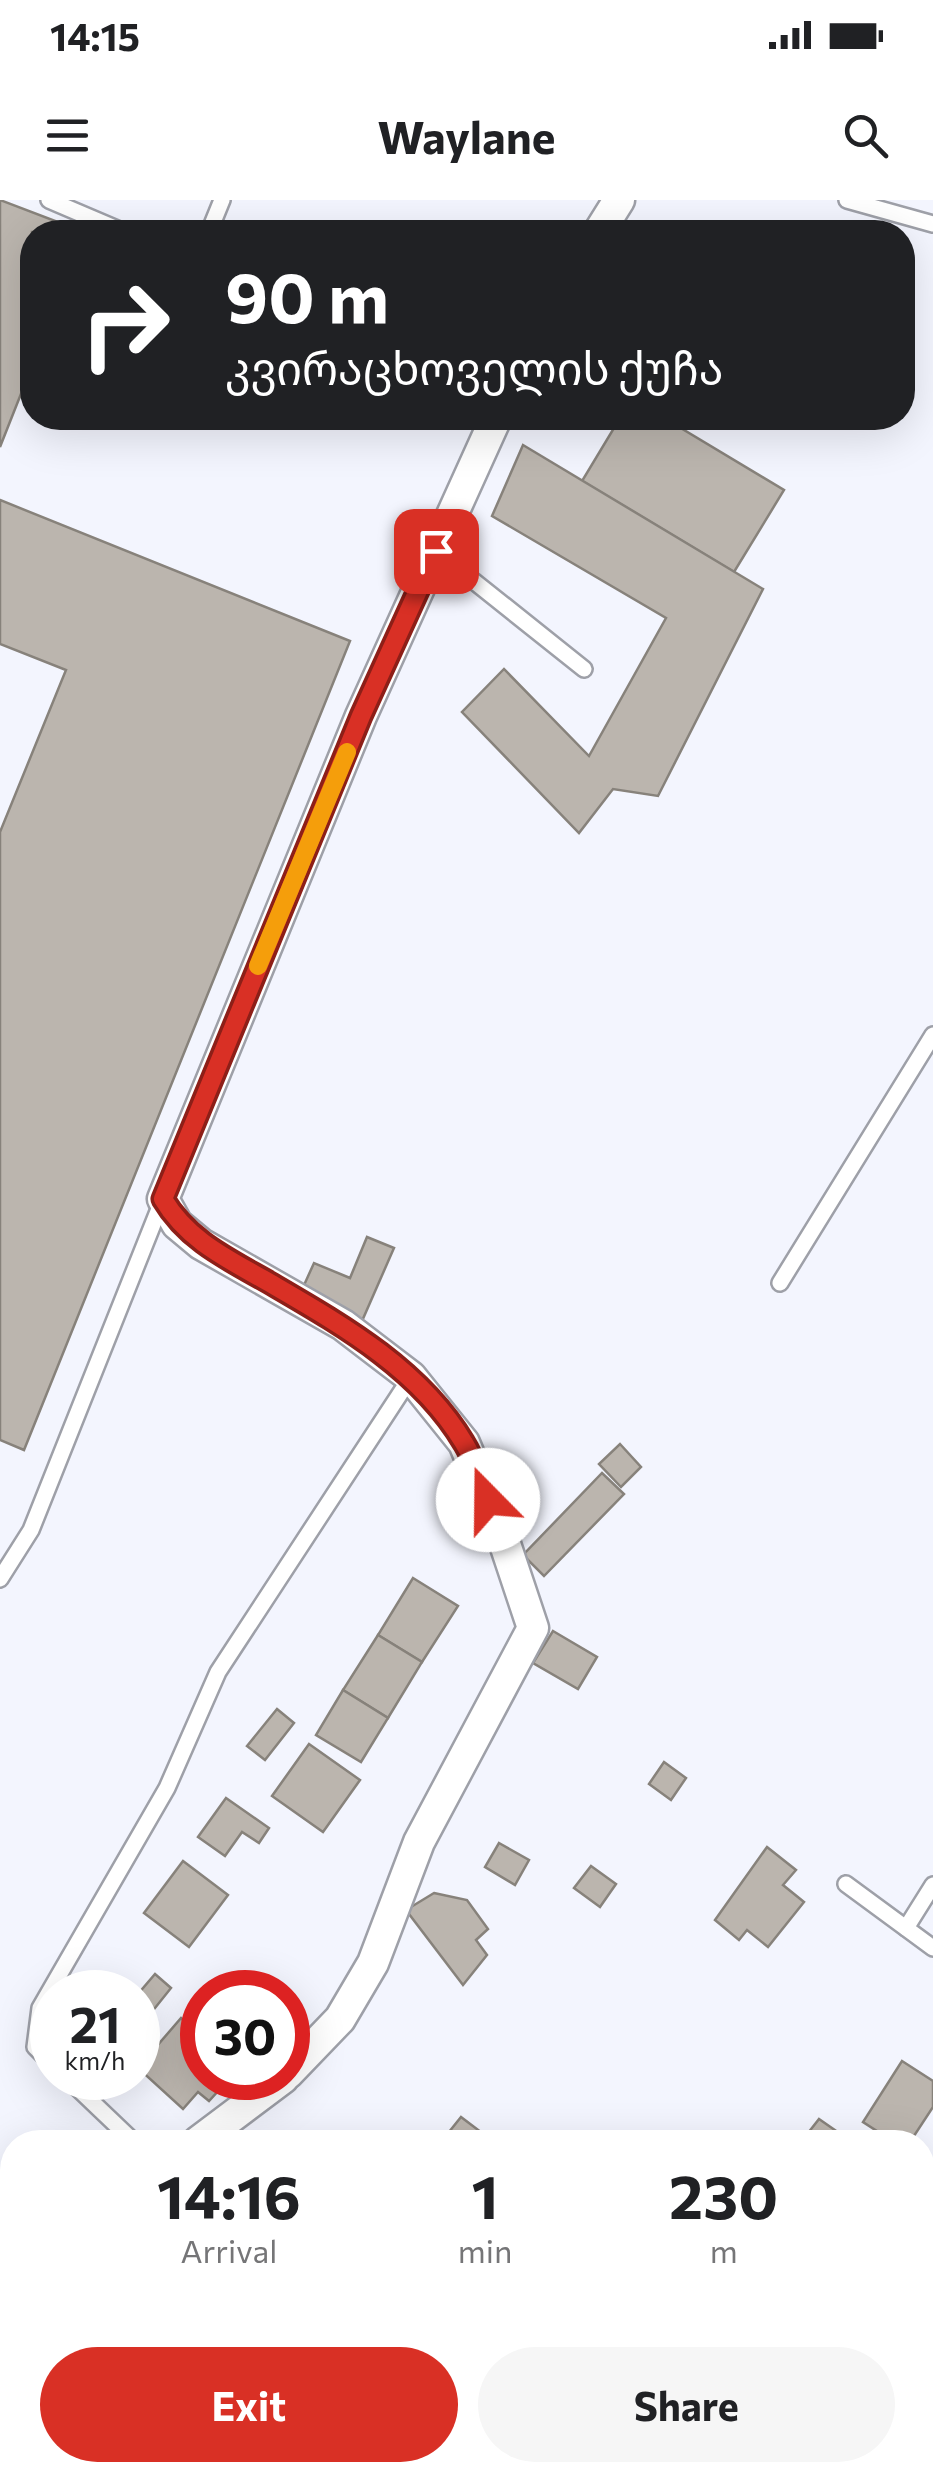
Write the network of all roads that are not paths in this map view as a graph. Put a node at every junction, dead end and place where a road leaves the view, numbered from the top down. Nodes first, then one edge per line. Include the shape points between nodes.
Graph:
1 (48, 200) edge
2 (847, 200) edge
3 (96, 220) edge
4 (933, 224) edge
5 (491, 430) edge
6 (436, 551) junction
7 (584, 669) dead end
8 (933, 1036) edge
9 (163, 1199) junction
10 (780, 1283) dead end
11 (411, 1377) junction
12 (0, 1579) edge
13 (846, 1884) dead end
14 (933, 1885) edge
15 (906, 1928) junction
16 (933, 1948) edge
17 (62, 1970) edge
18 (310, 2050) edge
19 (90, 2100) edge
20 (253, 2100) edge
21 (121, 2130) edge
22 (214, 2130) edge

1 - 3 lane
2 - 4 lane
5 - 6 street
6 - 7 lane
6 - 9 street via 361,716
8 - 10 lane
9 - 11 street via 201,1244 343,1325
9 - 12 lane via 32,1530
11 - 17 lane via 218,1672 167,1788
11 - 18 street via 464,1443 533,1628 419,1842 372,1962 340,2019
13 - 15 lane
14 - 15 lane
15 - 16 lane
19 - 21 lane
20 - 22 street

